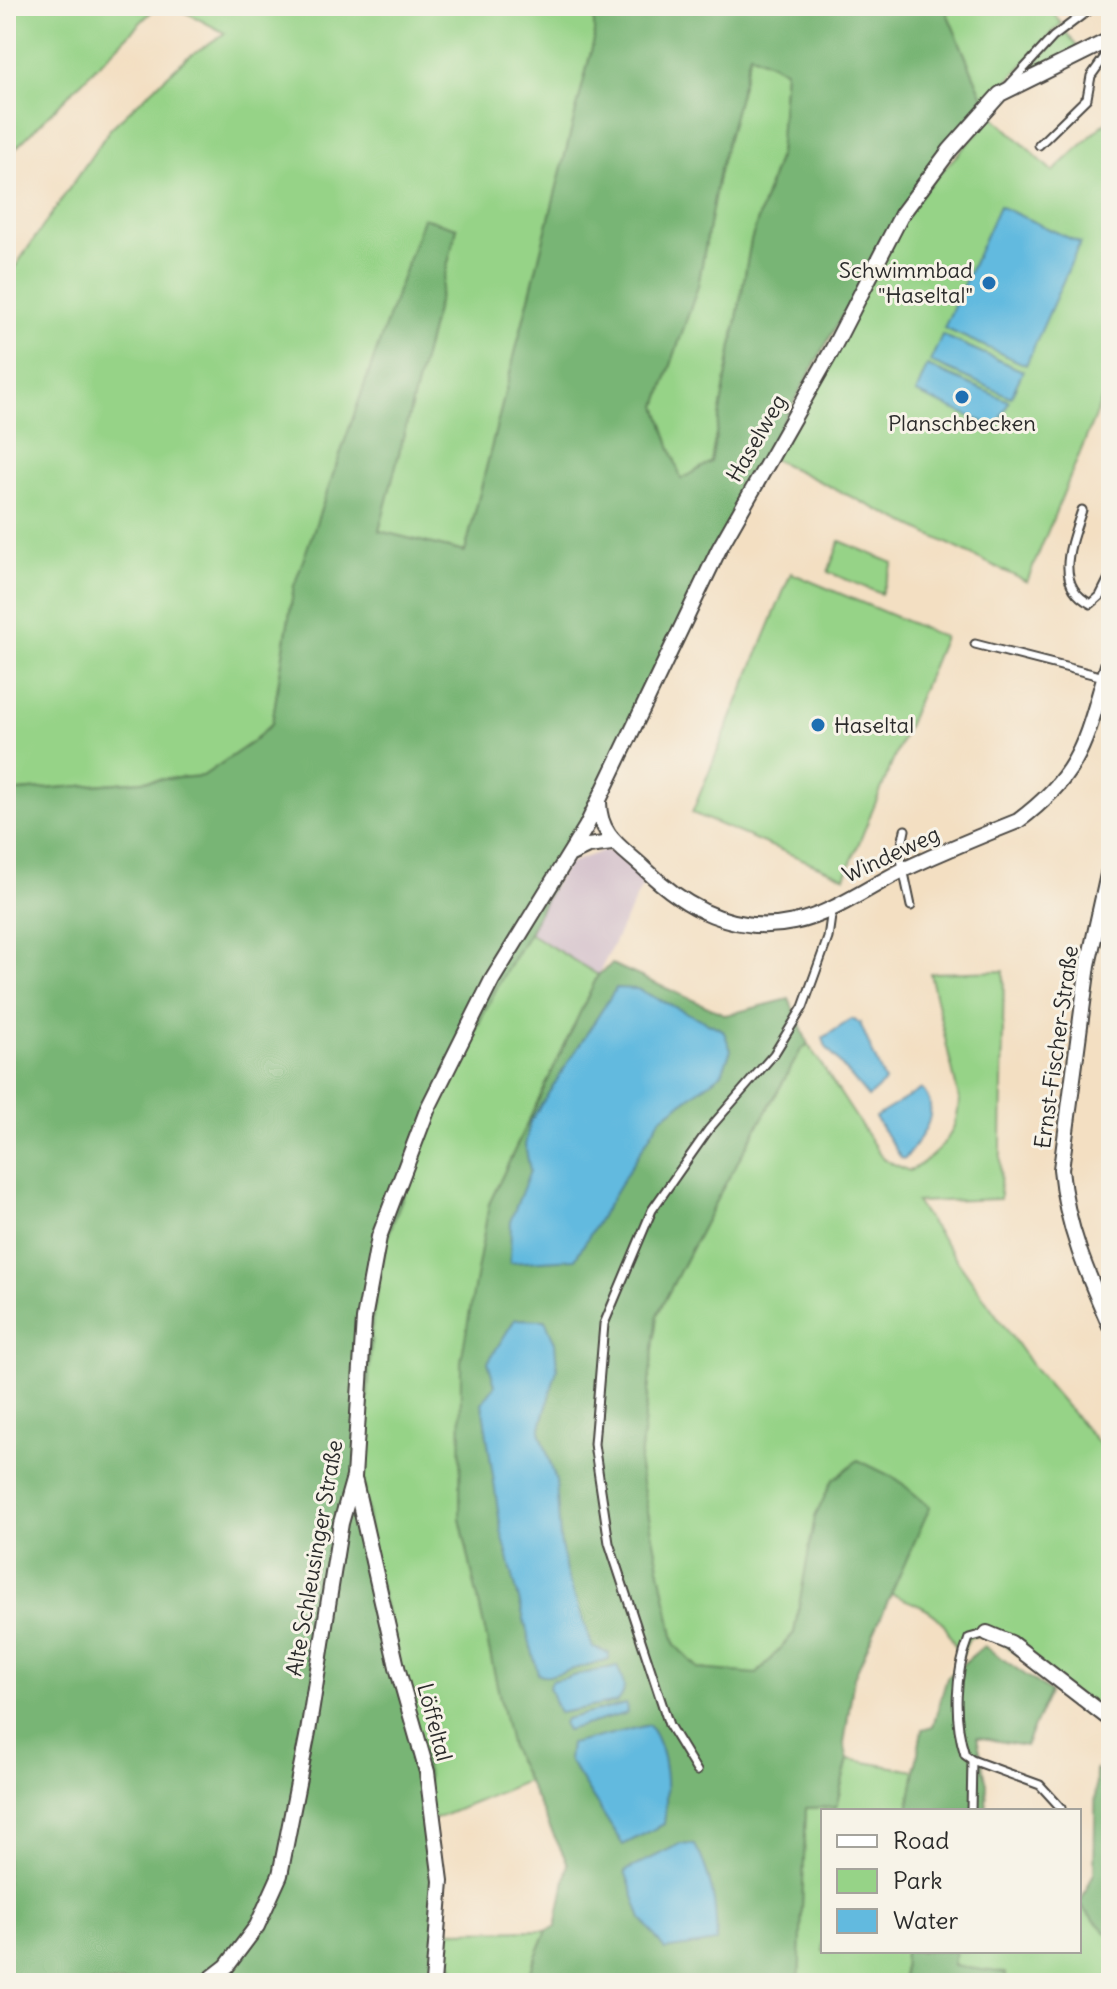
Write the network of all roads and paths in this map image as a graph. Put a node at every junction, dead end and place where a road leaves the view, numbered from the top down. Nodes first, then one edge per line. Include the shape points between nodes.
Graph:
1 (1094, 6) edge
2 (1111, 39) edge
3 (1111, 48) edge
4 (1000, 94) junction
5 (1039, 145) dead end
6 (1082, 510) dead end
7 (1111, 574) edge
8 (975, 644) dead end
9 (1111, 656) edge
10 (1104, 677) junction
11 (599, 798) junction
12 (586, 827) joint
13 (905, 830) dead end
14 (612, 843) junction
15 (570, 854) junction
16 (1111, 861) edge
17 (904, 869) junction
18 (832, 906) junction
19 (911, 906) dead end
20 (1111, 1328) edge
21 (354, 1477) junction
22 (987, 1633) joint
23 (1111, 1720) edge
24 (972, 1760) junction
25 (697, 1771) dead end
26 (1061, 1808) dead end
27 (971, 1809) edge
28 (205, 1983) edge
29 (433, 1983) edge

1 - 4 lane, Haselweg via 1053,37
2 - 4 street, Haselweg
3 - 5 lane via 1091,76 1087,98
4 - 11 street, Haselweg via 902,214 719,549
6 - 7 lane via 1067,559 1070,583 1079,598 1091,604
8 - 10 lane
9 - 10 street, Windeweg
10 - 17 street, Windeweg via 1089,735 1075,763 1036,807 1018,821
11 - 12 street, Haselweg
11 - 14 street via 599,819
12 - 15 street, Alte Schleusinger Straße
13 - 17 lane via 900,854
14 - 15 street
14 - 18 street, Windeweg via 674,897 709,915 750,924 795,922
15 - 21 street, Alte Schleusinger Straße via 492,980 440,1085 379,1237 364,1319
16 - 20 street, Ernst-Fischer-Straße via 1088,965 1061,1169 1082,1261
17 - 18 street, Windeweg
17 - 19 lane
18 - 25 lane via 828,938 803,1007 774,1054 709,1129 652,1210 604,1324 594,1444 609,1543 669,1725
21 - 28 street, Alte Schleusinger Straße via 341,1523 280,1875 257,1926 227,1966
21 - 29 street, Löffeltal via 427,1772 441,1881
22 - 23 street via 1011,1643
22 - 24 lane via 969,1638 959,1669 961,1742
24 - 26 lane via 1040,1785
24 - 27 lane

